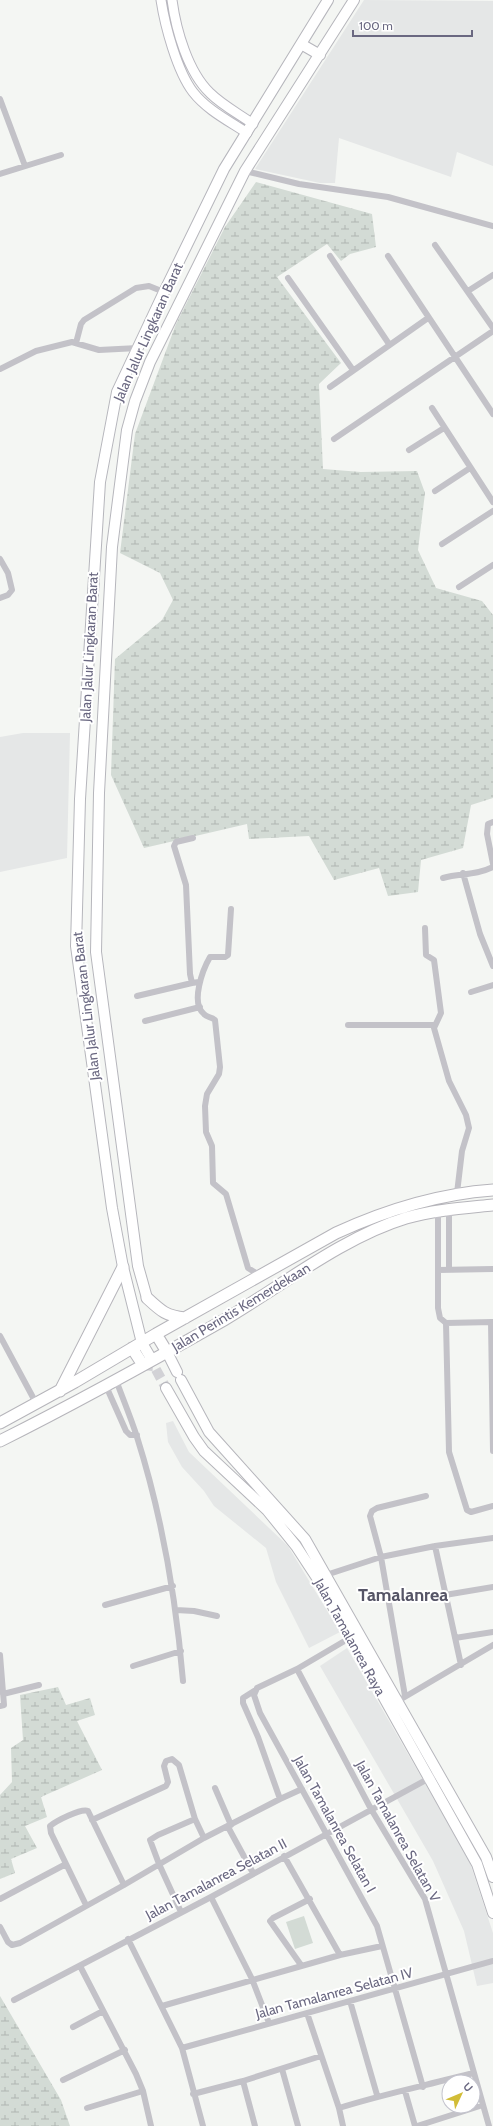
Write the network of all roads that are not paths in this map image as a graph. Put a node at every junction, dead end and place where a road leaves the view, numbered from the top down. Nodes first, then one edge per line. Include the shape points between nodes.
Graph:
1 (160, 0) edge
2 (172, 0) edge
3 (328, 0) edge
4 (354, 0) edge
5 (301, 44) junction
6 (320, 55) junction
7 (0, 99) edge
8 (250, 129) junction
9 (61, 154) dead end
10 (25, 166) junction
11 (245, 171) junction
12 (0, 174) edge
13 (493, 226) edge
14 (435, 245) dead end
15 (330, 256) dead end
16 (388, 256) dead end
17 (493, 275) edge
18 (288, 278) dead end
19 (468, 291) junction
20 (164, 292) junction
21 (428, 318) junction
22 (493, 330) edge
23 (76, 343) junction
24 (389, 344) junction
25 (138, 348) junction
26 (454, 357) junction
27 (0, 369) edge
28 (353, 370) junction
29 (330, 387) dead end
30 (432, 408) dead end
31 (493, 414) edge
32 (444, 428) junction
33 (334, 439) dead end
34 (409, 450) dead end
35 (470, 468) junction
36 (435, 491) dead end
37 (493, 502) edge
38 (493, 511) edge
39 (442, 544) dead end
40 (95, 545) junction
41 (112, 547) junction
42 (0, 559) edge
43 (493, 565) edge
44 (459, 587) dead end
45 (3, 597) edge
46 (493, 822) edge
47 (192, 838) dead end
48 (493, 865) edge
49 (463, 873) junction
50 (442, 878) dead end
51 (230, 909) dead end
52 (425, 928) dead end
53 (493, 966) edge
54 (199, 982) junction
55 (192, 983) junction
56 (493, 985) edge
57 (471, 992) dead end
58 (137, 996) dead end
59 (200, 1007) junction
60 (145, 1021) dead end
61 (348, 1025) dead end
62 (434, 1026) junction
63 (493, 1190) edge
64 (457, 1193) junction
65 (493, 1205) edge
66 (449, 1210) junction
67 (438, 1212) junction
68 (122, 1267) junction
69 (493, 1269) edge
70 (438, 1270) junction
71 (449, 1270) junction
72 (261, 1276) junction
73 (147, 1298) joint
74 (185, 1318) junction
75 (492, 1322) edge
76 (446, 1323) junction
77 (156, 1334) junction
78 (0, 1336) edge
79 (137, 1346) junction
80 (167, 1352) junction
81 (147, 1363) junction
82 (116, 1380) junction
83 (106, 1386) junction
84 (166, 1388) tunnel mouth
85 (60, 1391) junction
86 (36, 1403) junction
87 (0, 1423) edge
88 (137, 1435) junction
89 (0, 1441) edge
90 (493, 1451) edge
91 (426, 1496) dead end
92 (493, 1506) edge
93 (493, 1538) edge
94 (305, 1539) junction
95 (296, 1546) junction
96 (435, 1546) junction
97 (381, 1557) junction
98 (326, 1575) junction
99 (173, 1586) junction
100 (493, 1587) edge
101 (445, 1595) junction
102 (105, 1605) dead end
103 (176, 1610) junction
104 (217, 1616) dead end
105 (493, 1632) edge
106 (355, 1635) junction
107 (455, 1638) junction
108 (493, 1645) edge
109 (181, 1651) junction
110 (0, 1655) edge
111 (461, 1665) junction
112 (133, 1666) dead end
113 (297, 1669) junction
114 (183, 1681) dead end
115 (39, 1686) dead end
116 (254, 1691) junction
117 (3, 1694) junction
118 (406, 1696) junction
119 (396, 1702) junction
120 (0, 1706) edge
121 (433, 1776) junction
122 (215, 1788) dead end
123 (302, 1790) junction
124 (280, 1799) junction
125 (371, 1809) junction
126 (195, 1819) junction
127 (92, 1820) junction
128 (229, 1826) junction
129 (326, 1834) junction
130 (204, 1838) junction
131 (284, 1856) junction
132 (66, 1864) junction
133 (159, 1864) junction
134 (253, 1873) junction
135 (493, 1877) edge
136 (124, 1885) junction
137 (211, 1897) junction
138 (310, 1899) junction
139 (0, 1900) edge
140 (86, 1905) junction
141 (181, 1912) junction
142 (493, 1913) edge
143 (0, 1928) edge
144 (128, 1939) junction
145 (382, 1946) junction
146 (340, 1954) junction
147 (493, 1961) edge
148 (300, 1965) junction
149 (80, 1966) junction
150 (446, 1976) junction
151 (252, 1979) junction
152 (396, 1989) junction
153 (14, 2000) dead end
154 (350, 2001) junction
155 (162, 2006) junction
156 (103, 2011) junction
157 (307, 2013) junction
158 (269, 2023) junction
159 (73, 2027) dead end
160 (182, 2048) junction
161 (125, 2050) junction
162 (322, 2056) junction
163 (282, 2069) junction
164 (473, 2073) junction
165 (63, 2080) dead end
166 (243, 2081) junction
167 (423, 2087) junction
168 (142, 2091) junction
169 (405, 2091) junction
170 (193, 2094) junction
171 (378, 2095) junction
172 (483, 2105) junction
173 (87, 2108) dead end
174 (339, 2108) junction
175 (151, 2126) edge
176 (203, 2126) edge
177 (255, 2126) edge
178 (298, 2126) edge
179 (343, 2126) edge
180 (416, 2126) edge
181 (489, 2126) edge

1 - 8 main road via 164,24 193,92 208,108
2 - 8 main road via 175,23 198,79
3 - 5 main road, Jalan Jalur Lingkaran Barat
4 - 6 main road, Jalan Jalur Lingkaran Barat
5 - 6 main road
5 - 8 main road, Jalan Jalur Lingkaran Barat
6 - 11 main road, Jalan Jalur Lingkaran Barat
7 - 10 street
8 - 20 main road, Jalan Jalur Lingkaran Barat via 224,169
9 - 10 street
10 - 12 street
11 - 13 street via 299,184 388,197
11 - 41 main road, Jalan Jalur Lingkaran Barat via 150,362 135,401 127,430
14 - 19 street
15 - 24 street
16 - 21 street
17 - 19 street
18 - 28 street
19 - 22 street
20 - 23 street via 149,286 136,288 84,320
20 - 25 main road, Jalan Jalur Lingkaran Barat
21 - 24 street
21 - 26 street
22 - 26 street
23 - 25 street via 99,350
23 - 27 street via 36,351
24 - 28 street
25 - 40 main road, Jalan Jalur Lingkaran Barat via 118,392 110,425 100,482
26 - 31 street
26 - 33 street
28 - 29 street
30 - 32 street
32 - 34 street
32 - 35 street
35 - 36 street
35 - 37 street
38 - 39 street
40 - 41 main road
40 - 68 main road, Jalan Jalur Lingkaran Barat via 80,799 76,946
41 - 73 main road, Jalan Jalur Lingkaran Barat via 99,794 96,952 134,1244
42 - 45 street via 12,586 10,593
43 - 44 street
46 - 48 street via 488,824 486,832
47 - 55 street via 176,842 174,846 186,884 189,967
48 - 49 street via 472,875
49 - 50 street
49 - 53 street via 480,934
51 - 54 street via 228,955 210,957
52 - 62 street via 426,955 434,960 441,1013
54 - 55 street
54 - 59 street
55 - 58 street
56 - 57 street
59 - 60 street
59 - 72 street via 204,1014 214,1020 220,1067 219,1074 207,1094 205,1106 206,1132 212,1146 212,1181 216,1188 226,1194 248,1268
61 - 62 street
62 - 64 street via 445,1069 466,1115 469,1128 462,1151
63 - 64 highway, Jalan Perintis Kemerdekaan
64 - 72 highway, Jalan Perintis Kemerdekaan via 374,1216 336,1233
65 - 66 highway, Jalan Perintis Kemerdekaan
66 - 67 highway, Jalan Perintis Kemerdekaan
66 - 71 street
67 - 70 street
67 - 80 highway, Jalan Perintis Kemerdekaan via 406,1218 329,1254
68 - 79 main road, Jalan Jalur Lingkaran Barat
68 - 85 highway
69 - 71 street
70 - 71 street
70 - 76 street via 438,1308 440,1318
72 - 74 highway, Jalan Perintis Kemerdekaan
73 - 74 highway via 162,1312
74 - 77 highway, Jalan Perintis Kemerdekaan
75 - 76 street
75 - 90 street
76 - 92 street via 449,1452 452,1464 468,1512
77 - 79 highway, Jalan Perintis Kemerdekaan
77 - 80 highway
78 - 86 street
79 - 81 highway
79 - 85 highway, Jalan Perintis Kemerdekaan
80 - 81 highway, Jalan Perintis Kemerdekaan
80 - 94 main road, Jalan Tamalanrea Raya via 209,1432
81 - 82 highway, Jalan Perintis Kemerdekaan
82 - 83 highway, Jalan Perintis Kemerdekaan
82 - 88 street
83 - 88 street via 126,1431 130,1435
83 - 89 highway, Jalan Perintis Kemerdekaan
84 - 95 main road, Jalan Tamalanrea Raya via 204,1451 267,1510
85 - 86 highway, Jalan Perintis Kemerdekaan
86 - 87 highway, Jalan Perintis Kemerdekaan
88 - 99 street
91 - 97 street via 372,1511 370,1516
93 - 96 street
94 - 95 main road
94 - 98 main road, Jalan Tamalanrea Raya
95 - 106 main road, Jalan Tamalanrea Raya
96 - 97 street
96 - 101 street
97 - 98 street
97 - 118 street
98 - 106 main road, Jalan Tamalanrea Raya
99 - 102 street
99 - 103 street
100 - 101 street
101 - 107 street
103 - 104 street
103 - 109 street
105 - 107 street
106 - 113 street
106 - 119 main road, Jalan Tamalanrea Raya
106 - 121 main road, Jalan Tamalanrea Raya
107 - 111 street
108 - 111 street
109 - 112 street
109 - 114 street
110 - 117 street
111 - 118 street
113 - 116 street
113 - 125 street, Jalan Tamalanrea Selatan V
115 - 117 street
116 - 123 street, Jalan Tamalanrea Selatan I via 258,1708
116 - 124 street via 243,1698 243,1703
117 - 120 street via 4,1705
118 - 119 street
119 - 121 main road, Jalan Tamalanrea Raya
121 - 125 street, Jalan Tamalanrea Selatan II
121 - 135 main road, Jalan Tamalanrea Raya via 486,1857
121 - 142 main road, Jalan Tamalanrea Raya via 477,1864
122 - 128 street
123 - 124 street
123 - 129 street, Jalan Tamalanrea Selatan I
124 - 128 street
125 - 129 street, Jalan Tamalanrea Selatan II
125 - 150 street, Jalan Tamalanrea Selatan V via 424,1899
126 - 127 street via 179,1765 172,1759 166,1761 164,1766 168,1782 165,1787
126 - 130 street
126 - 133 street via 150,1840
127 - 132 street via 89,1812 84,1809 50,1826
127 - 136 street
128 - 130 street
128 - 134 street
129 - 131 street, Jalan Tamalanrea Selatan II
129 - 145 street, Jalan Tamalanrea Selatan I via 374,1919
130 - 133 street
131 - 134 street, Jalan Tamalanrea Selatan II
131 - 138 street
132 - 139 street
132 - 140 street
133 - 136 street
133 - 141 street
134 - 137 street, Jalan Tamalanrea Selatan II
136 - 140 street
137 - 141 street, Jalan Tamalanrea Selatan II
137 - 151 street
138 - 146 street
138 - 148 street via 270,1921
140 - 143 street via 15,1945 8,1942
141 - 144 street, Jalan Tamalanrea Selatan II
144 - 149 street, Jalan Tamalanrea Selatan II
144 - 155 street
145 - 146 street
145 - 152 street, Jalan Tamalanrea Selatan I
146 - 148 street
147 - 150 street, Jalan Tamalanrea Selatan IV
148 - 151 street
149 - 153 street, Jalan Tamalanrea Selatan II
149 - 156 street
150 - 152 street, Jalan Tamalanrea Selatan IV
150 - 164 street, Jalan Tamalanrea Selatan V
151 - 155 street
151 - 158 street
152 - 154 street, Jalan Tamalanrea Selatan IV
152 - 167 street, Jalan Tamalanrea Selatan I
154 - 157 street, Jalan Tamalanrea Selatan IV
154 - 171 street
155 - 160 street
156 - 159 street
156 - 161 street
157 - 158 street, Jalan Tamalanrea Selatan IV
157 - 162 street
158 - 160 street, Jalan Tamalanrea Selatan IV
160 - 170 street
161 - 165 street
161 - 168 street
162 - 163 street
162 - 174 street
163 - 166 street
163 - 178 street
164 - 167 street
164 - 172 street, Jalan Tamalanrea Selatan V
166 - 170 street
166 - 177 street
167 - 169 street
168 - 173 street
168 - 175 street
169 - 171 street
169 - 180 street
170 - 176 street
171 - 174 street
172 - 180 street
172 - 181 street, Jalan Tamalanrea Selatan V
174 - 179 street

